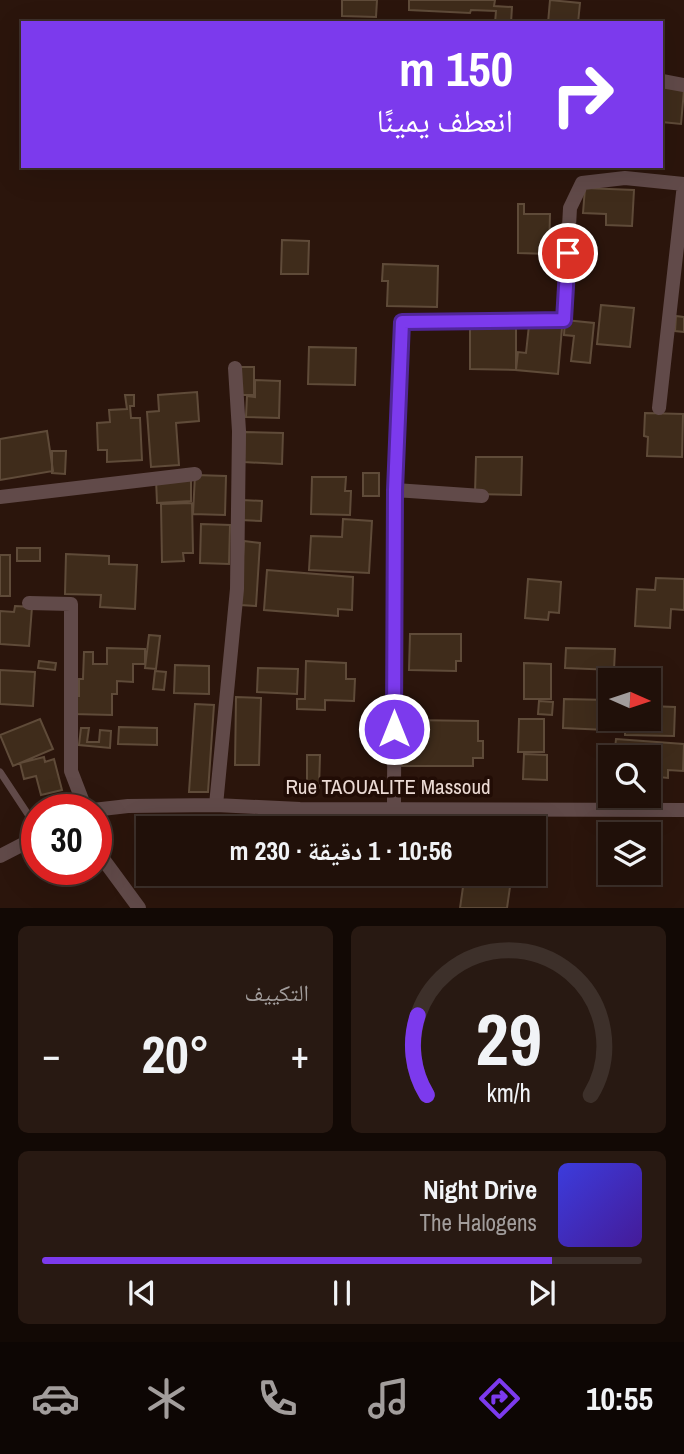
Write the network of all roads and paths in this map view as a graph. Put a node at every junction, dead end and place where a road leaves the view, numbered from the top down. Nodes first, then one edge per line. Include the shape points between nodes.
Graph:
1 (663, 81) edge
2 (684, 85) edge
3 (684, 184) edge
4 (235, 368) dead end
5 (659, 408) dead end
6 (195, 474) dead end
7 (395, 490) junction
8 (482, 496) dead end
9 (0, 497) edge
10 (29, 603) dead end
11 (0, 772) edge
12 (80, 794) edge
13 (21, 804) edge
14 (216, 805) junction
15 (112, 808) edge
16 (394, 809) junction
17 (684, 810) edge
18 (21, 845) edge
19 (0, 856) edge
20 (112, 871) edge
21 (139, 908) edge

1 - 2 street
3 - 5 street
3 - 7 street via 625,178 582,183 570,208 564,320 402,322
4 - 14 street via 237,589
6 - 9 street
7 - 8 street
7 - 16 street
10 - 12 street via 71,604 71,771
11 - 13 lane
14 - 15 street, Rue TAOUALITE Massoud
14 - 16 street, Rue TAOUALITE Massoud
16 - 17 street, Rue TAOUALITE Massoud
18 - 19 street
20 - 21 street

